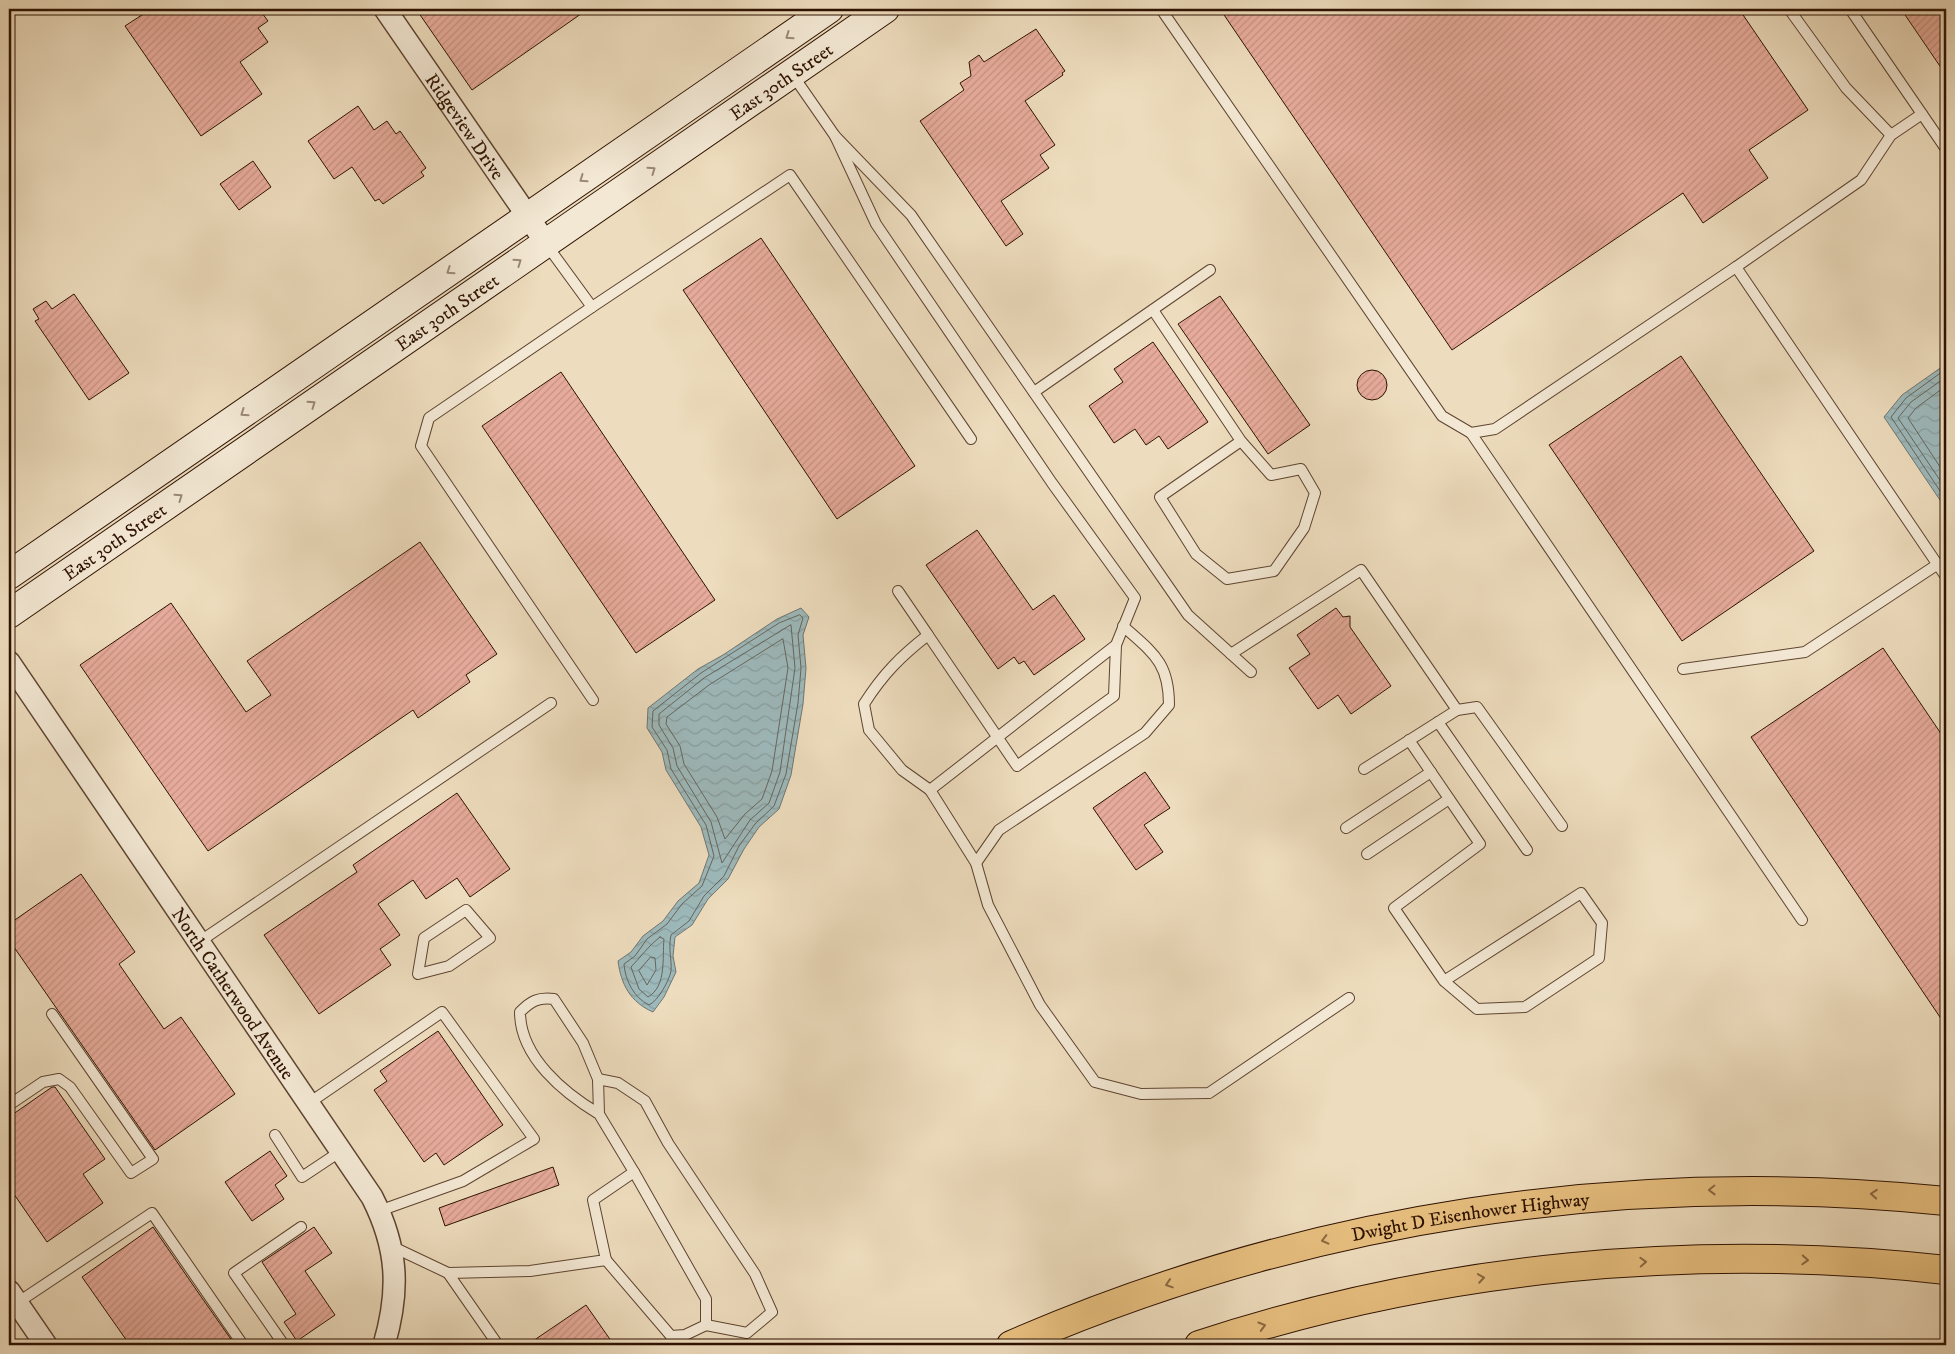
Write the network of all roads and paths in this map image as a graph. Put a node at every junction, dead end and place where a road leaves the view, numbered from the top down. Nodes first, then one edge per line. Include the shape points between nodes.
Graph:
1 (386, 9) edge
2 (829, 9) edge
3 (885, 9) edge
4 (1161, 9) edge
5 (1789, 9) edge
6 (1850, 9) edge
7 (792, 73) junction
8 (1922, 114) junction
9 (1890, 135) junction
10 (835, 136) junction
11 (1946, 149) edge
12 (528, 217) junction
13 (546, 243) junction
14 (1736, 267) junction
15 (1210, 270) dead end
16 (592, 308) junction
17 (1153, 310) junction
18 (1034, 392) junction
19 (1471, 433) junction
20 (971, 439) dead end
21 (1241, 441) junction
22 (1938, 564) junction
23 (9, 576) edge
24 (1946, 577) edge
25 (898, 591) dead end
26 (9, 614) edge
27 (1123, 626) junction
28 (928, 635) junction
29 (1116, 645) junction
30 (1230, 654) junction
31 (9, 662) edge
32 (1683, 669) dead end
33 (1251, 672) dead end
34 (593, 700) dead end
35 (551, 703) dead end
36 (1457, 710) junction
37 (1438, 722) junction
38 (998, 737) junction
39 (1410, 740) junction
40 (1364, 768) dead end
41 (1431, 772) junction
42 (930, 790) junction
43 (1449, 799) junction
44 (1562, 826) dead end
45 (1346, 828) dead end
46 (1527, 850) dead end
47 (1367, 854) dead end
48 (976, 863) junction
49 (1802, 920) dead end
50 (199, 942) junction
51 (418, 974) joint
52 (1444, 981) junction
53 (1349, 998) dead end
54 (52, 1014) dead end
55 (598, 1079) junction
56 (309, 1103) junction
57 (9, 1105) edge
58 (599, 1114) junction
59 (274, 1135) dead end
60 (341, 1150) junction
61 (634, 1172) junction
62 (1934, 1200) edge
63 (379, 1211) junction
64 (301, 1227) dead end
65 (391, 1246) junction
66 (606, 1260) junction
67 (1934, 1269) edge
68 (448, 1273) junction
69 (13, 1297) edge
70 (706, 1325) junction
71 (672, 1341) edge
72 (46, 1345) edge
73 (243, 1345) edge
74 (284, 1345) edge
75 (384, 1345) edge
76 (498, 1345) edge
77 (1011, 1345) edge
78 (1199, 1345) edge

1 - 12 street, Ridgeview Drive
2 -> 12 main road, East 30th Street
3 - 7 main road, East 30th Street
4 - 19 lane via 1442,416
5 - 9 lane via 1846,88
6 - 8 lane
7 - 10 lane
13 -> 7 main road, East 30th Street
8 - 9 lane
8 - 11 lane
9 - 14 lane via 1861,180
10 - 18 lane via 912,214
10 - 27 lane via 876,224 1052,483 1135,598
12 - 13 street, Ridgeview Drive
12 -> 23 main road, East 30th Street
13 - 16 lane
26 -> 13 main road, East 30th Street
14 - 19 lane via 1495,429
14 - 22 lane
15 - 17 lane
16 - 20 lane via 790,175
16 - 34 lane via 429,418 421,446
17 - 18 lane
17 - 21 lane
18 - 30 lane via 1188,615
19 - 49 lane
21 - 21 lane via 1160,497 1196,554 1227,579 1274,571 1304,528 1314,493 1301,469 1271,475
22 - 24 lane
22 - 32 lane via 1805,652
25 - 28 lane
27 - 29 lane
27 - 48 lane via 1157,656 1169,684 1169,705 1145,733 999,830
28 - 38 lane
28 - 42 lane via 898,658 864,704 869,730 902,770
29 - 38 lane
29 - 38 lane via 1114,696 1017,766
30 - 33 lane
30 - 36 lane via 1361,570
31 - 50 street, North Catherwood Avenue
35 - 50 lane
36 - 37 lane
36 - 44 lane via 1477,707
37 - 39 lane
37 - 46 lane
38 - 42 lane
39 - 40 lane
39 - 41 lane
41 - 43 lane
41 - 45 lane
42 - 48 lane
43 - 47 lane
43 - 52 lane via 1480,844 1394,908
48 - 53 lane via 988,905 1040,1005 1095,1082 1141,1094 1209,1093
50 - 56 street, North Catherwood Avenue
51 - 51 lane via 424,938 466,910 490,938 449,966
52 - 52 lane via 1581,893 1602,923 1599,958 1525,1007 1478,1009
54 - 57 lane via 153,1160 131,1173 70,1087 59,1078 43,1082
55 - 58 lane
55 - 58 lane via 583,1043 554,1000 541,998 520,1012 524,1040 536,1058 577,1101
55 - 70 lane via 618,1083 644,1101 754,1274 772,1312 747,1333
56 - 60 street, North Catherwood Avenue
56 - 63 lane via 442,1012 534,1139 463,1181
58 - 61 lane
59 - 60 lane via 302,1177
60 - 63 street, North Catherwood Avenue
61 - 66 lane via 594,1200
61 - 70 lane via 706,1299
62 -> 77 highway, Dwight D Eisenhower Highway via 1818,1191 1710,1190 1571,1199 1432,1218 1310,1243 1197,1274 1095,1310
63 - 65 street, North Catherwood Avenue
64 - 74 lane via 234,1273
65 - 68 lane
65 - 75 street, North Catherwood Avenue via 395,1272 394,1311
66 - 68 lane via 530,1271
66 - 71 lane
78 -> 67 highway via 1337,1305 1534,1270 1727,1259 1791,1259
68 - 76 lane
69 - 72 street
69 - 73 lane via 152,1213
70 - 71 lane

